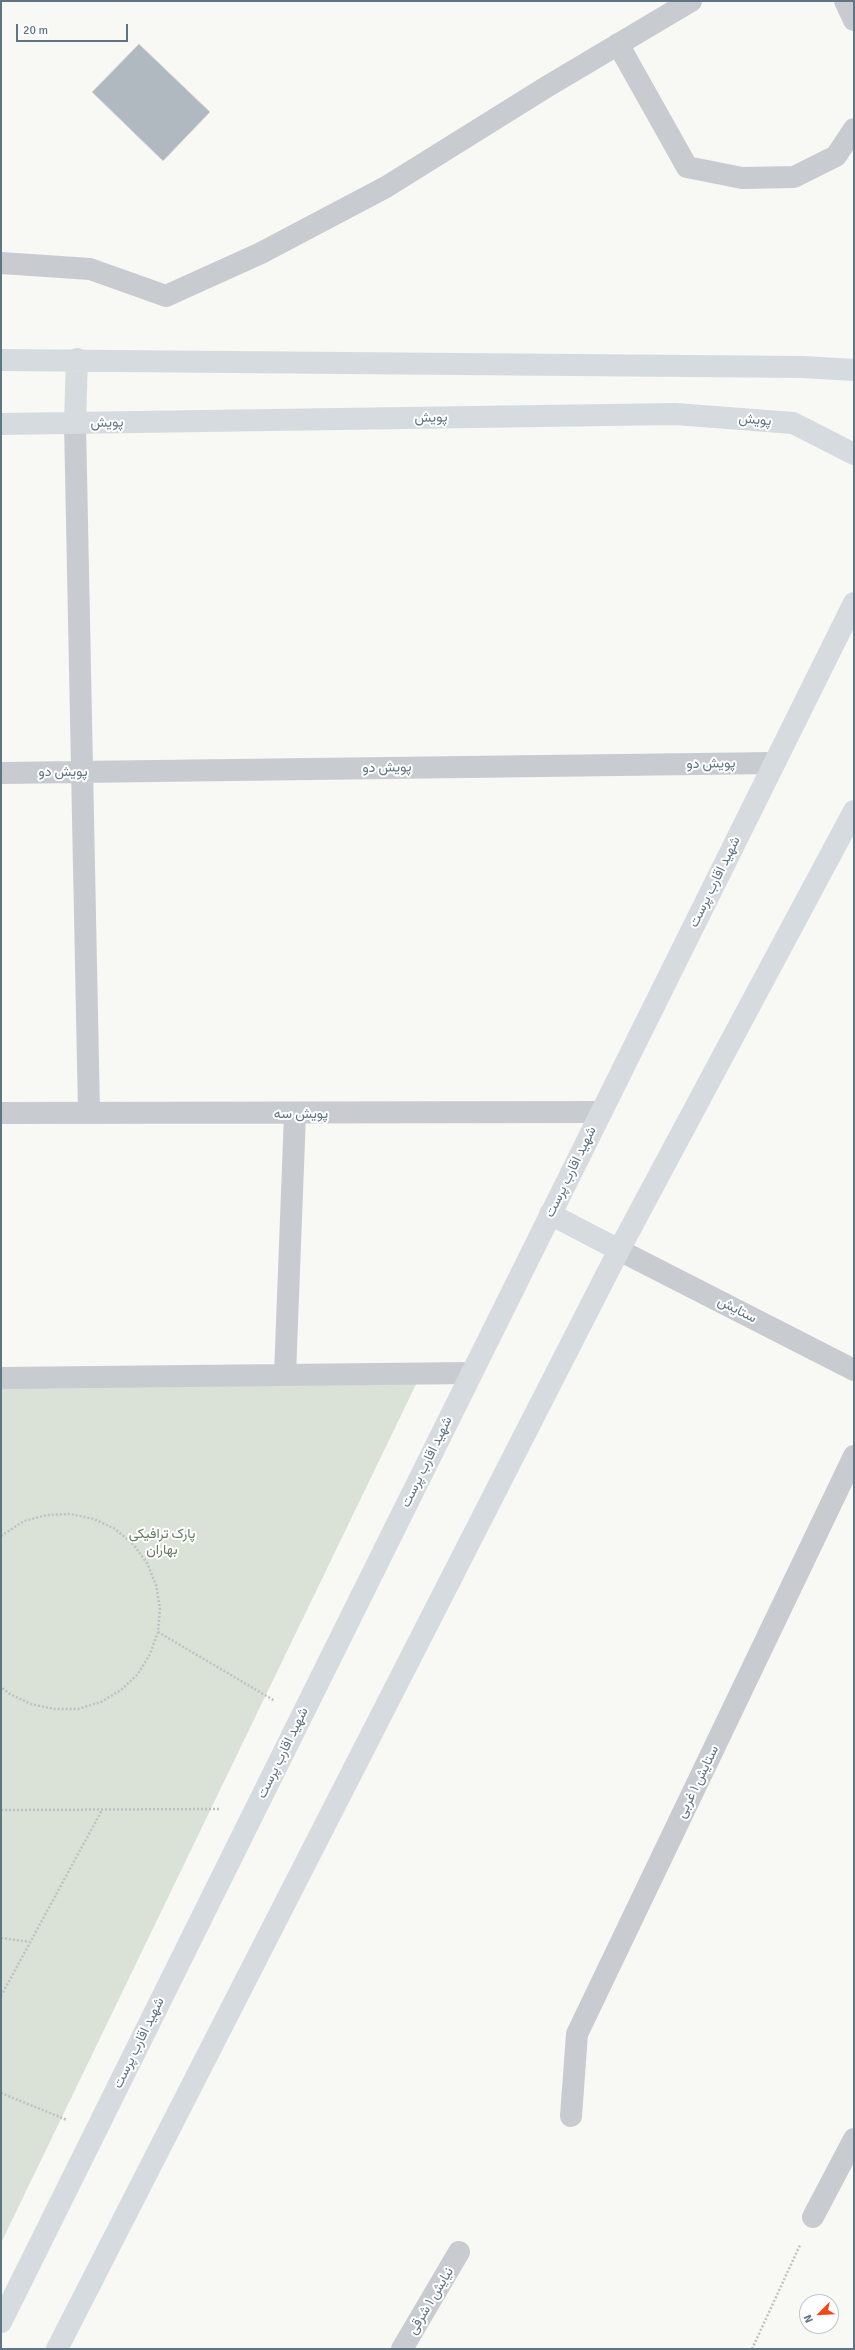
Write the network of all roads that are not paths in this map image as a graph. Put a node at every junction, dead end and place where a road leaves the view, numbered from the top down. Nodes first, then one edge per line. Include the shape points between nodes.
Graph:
1 (691, 1) edge
2 (845, 1) edge
3 (854, 20) edge
4 (618, 44) junction
5 (854, 129) edge
6 (1, 263) edge
7 (77, 359) junction
8 (1, 360) edge
9 (854, 370) edge
10 (75, 423) junction
11 (1, 424) edge
12 (854, 454) edge
13 (854, 603) edge
14 (774, 763) junction
15 (1, 772) edge
16 (83, 772) junction
17 (854, 811) edge
18 (1, 1112) edge
19 (89, 1112) junction
20 (600, 1112) junction
21 (295, 1114) junction
22 (550, 1214) junction
23 (619, 1250) junction
24 (854, 1370) edge
25 (471, 1373) junction
26 (285, 1375) junction
27 (1, 1378) edge
28 (854, 1456) edge
29 (571, 2116) dead end
30 (854, 2139) edge
31 (813, 2217) road end
32 (459, 2252) dead end
33 (1, 2322) edge
34 (57, 2349) edge
35 (402, 2349) edge

1 - 4 street
2 - 3 street
4 - 5 street via 687,167 742,178 794,177 836,156
4 - 6 street via 386,187 261,253 166,296 90,269
7 - 8 main road
7 - 9 main road via 803,367
7 - 10 main road
10 - 11 main road, پویش
10 - 12 main road, پویش via 675,414 793,424
10 - 16 street
13 - 14 main road, شهید اقارب پرست
14 - 16 street, پویش دو
14 - 20 main road, شهید اقارب پرست
15 - 16 street, پویش دو
16 - 19 street
17 - 23 main road
18 - 19 street, پویش سه
19 - 21 street, پویش سه
20 - 21 street, پویش سه
20 - 22 main road, شهید اقارب پرست
21 - 26 street
22 - 23 main road
22 - 25 main road, شهید اقارب پرست
23 - 24 street, ستایش
23 - 34 main road
25 - 26 street
25 - 33 main road, شهید اقارب پرست
26 - 27 street
28 - 29 street, ستایش ۱ غربی via 577,2034
30 - 31 street
32 - 35 street, نیایش ۱ شرقی

